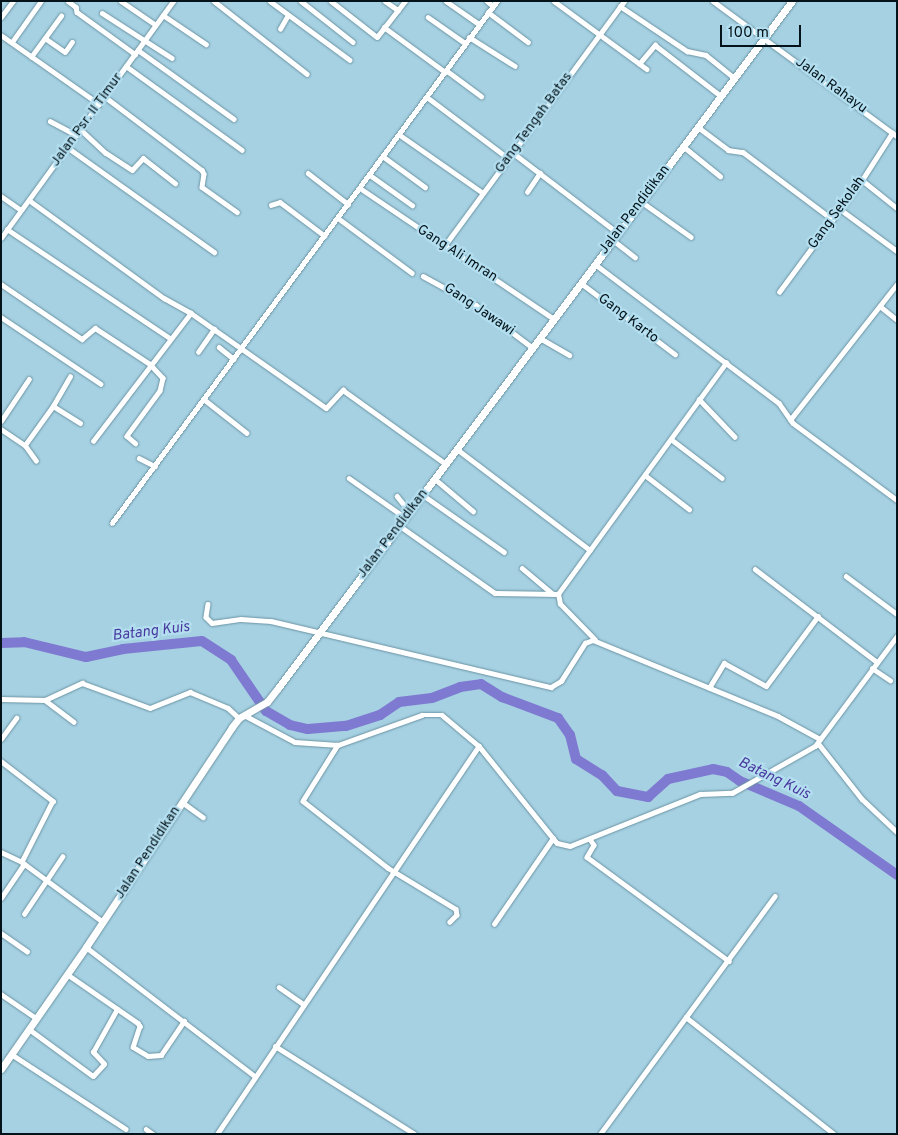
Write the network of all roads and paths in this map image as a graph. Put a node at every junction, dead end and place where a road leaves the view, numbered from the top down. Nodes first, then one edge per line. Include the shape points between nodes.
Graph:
1 (13, 1) edge
2 (42, 1) edge
3 (68, 1) edge
4 (121, 1) edge
5 (173, 1) edge
6 (214, 1) edge
7 (270, 1) edge
8 (301, 1) edge
9 (386, 1) edge
10 (405, 1) edge
11 (446, 1) edge
12 (487, 1) edge
13 (497, 1) edge
14 (554, 1) edge
15 (624, 1) edge
16 (713, 1) edge
17 (792, 1) edge
18 (332, 3) edge
19 (493, 6) junction
20 (620, 6) junction
21 (398, 10) junction
22 (488, 12) junction
23 (102, 13) dead end
24 (163, 15) junction
25 (288, 15) junction
26 (61, 16) dead end
27 (1, 17) edge
28 (428, 17) dead end
29 (479, 24) junction
30 (156, 25) junction
31 (384, 27) junction
32 (280, 29) dead end
33 (1, 35) edge
34 (598, 35) junction
35 (470, 37) junction
36 (45, 38) junction
37 (764, 38) junction
38 (12, 42) junction
39 (72, 42) dead end
40 (145, 42) junction
41 (353, 42) dead end
42 (528, 42) dead end
43 (465, 43) junction
44 (206, 44) dead end
45 (137, 52) junction
46 (32, 56) junction
47 (172, 58) dead end
48 (350, 60) dead end
49 (639, 64) junction
50 (126, 66) junction
51 (515, 66) dead end
52 (647, 70) dead end
53 (445, 71) junction
54 (306, 74) dead end
55 (734, 78) junction
56 (104, 96) junction
57 (481, 96) dead end
58 (721, 96) junction
59 (427, 97) junction
60 (99, 104) junction
61 (234, 119) dead end
62 (50, 121) dead end
63 (698, 127) junction
64 (80, 129) junction
65 (895, 134) edge
66 (76, 135) junction
67 (400, 135) junction
68 (683, 146) junction
69 (67, 147) junction
70 (242, 150) dead end
71 (512, 152) junction
72 (384, 157) junction
73 (508, 158) junction
74 (308, 173) dead end
75 (540, 173) junction
76 (370, 175) junction
77 (720, 176) dead end
78 (862, 180) junction
79 (175, 183) dead end
80 (425, 187) dead end
81 (360, 188) junction
82 (527, 192) dead end
83 (483, 193) junction
84 (1, 196) edge
85 (29, 200) junction
86 (642, 202) junction
87 (348, 204) junction
88 (270, 205) dead end
89 (412, 205) dead end
90 (897, 208) edge
91 (840, 209) junction
92 (21, 210) junction
93 (237, 212) dead end
94 (338, 218) junction
95 (832, 219) junction
96 (4, 231) edge
97 (618, 233) junction
98 (325, 236) junction
99 (691, 237) dead end
100 (1, 238) edge
101 (613, 240) junction
102 (445, 244) junction
103 (897, 251) edge
104 (214, 252) dead end
105 (635, 257) dead end
106 (595, 264) junction
107 (412, 273) dead end
108 (423, 276) dead end
109 (581, 283) junction
110 (1, 284) edge
111 (897, 284) edge
112 (779, 292) dead end
113 (880, 306) junction
114 (191, 313) junction
115 (1, 316) edge
116 (554, 320) junction
117 (897, 320) edge
118 (214, 329) junction
119 (170, 338) junction
120 (540, 338) junction
121 (219, 347) dead end
122 (242, 348) junction
123 (533, 348) junction
124 (198, 352) dead end
125 (675, 354) dead end
126 (570, 355) dead end
127 (234, 359) junction
128 (726, 363) junction
129 (150, 364) junction
130 (70, 377) dead end
131 (29, 379) dead end
132 (101, 384) dead end
133 (699, 399) junction
134 (205, 400) junction
135 (53, 406) junction
136 (790, 420) junction
137 (1, 421) edge
138 (80, 424) dead end
139 (1, 429) edge
140 (247, 433) dead end
141 (735, 437) dead end
142 (671, 439) junction
143 (93, 441) dead end
144 (135, 443) dead end
145 (25, 445) junction
146 (457, 449) junction
147 (140, 458) dead end
148 (36, 460) dead end
149 (446, 464) junction
150 (155, 466) junction
151 (645, 475) junction
152 (349, 478) dead end
153 (722, 478) dead end
154 (435, 479) junction
155 (422, 495) junction
156 (397, 496) dead end
157 (897, 500) edge
158 (689, 509) dead end
159 (473, 511) dead end
160 (405, 513) junction
161 (112, 523) dead end
162 (400, 526) junction
163 (590, 550) junction
164 (504, 552) dead end
165 (522, 568) dead end
166 (755, 569) dead end
167 (846, 576) dead end
168 (557, 597) junction
169 (208, 604) dead end
170 (897, 614) edge
171 (818, 616) junction
172 (319, 632) junction
173 (897, 636) edge
174 (596, 641) junction
175 (877, 662) junction
176 (872, 668) junction
177 (890, 680) dead end
178 (709, 688) junction
179 (1, 699) edge
180 (44, 700) junction
181 (242, 717) junction
182 (16, 718) dead end
183 (74, 722) dead end
184 (1, 739) edge
185 (819, 741) junction
186 (338, 745) junction
187 (479, 746) junction
188 (1, 762) edge
189 (182, 802) junction
190 (203, 817) dead end
191 (897, 832) edge
192 (553, 838) junction
193 (590, 839) junction
194 (1, 852) edge
195 (62, 857) dead end
196 (23, 863) junction
197 (393, 871) junction
198 (48, 882) junction
199 (775, 896) dead end
200 (2, 897) edge
201 (24, 914) dead end
202 (103, 922) junction
203 (450, 922) dead end
204 (494, 924) dead end
205 (1, 933) edge
206 (86, 947) junction
207 (27, 951) dead end
208 (728, 961) junction
209 (67, 974) junction
210 (279, 987) dead end
211 (1, 994) edge
212 (303, 1004) junction
213 (117, 1009) junction
214 (686, 1017) junction
215 (36, 1018) junction
216 (184, 1021) junction
217 (29, 1029) junction
218 (275, 1046) junction
219 (11, 1054) junction
220 (1, 1069) edge
221 (255, 1076) junction
222 (126, 1129) dead end
223 (146, 1129) dead end
224 (153, 1134) edge
225 (216, 1134) edge
226 (415, 1134) edge
227 (600, 1134) edge
228 (834, 1134) edge

1 - 27 street
2 - 38 street
3 - 45 street via 77,12
4 - 30 street
5 - 24 street, Jalan Psr. II Timur
6 - 54 street
7 - 25 street
8 - 41 street
9 - 21 street
10 - 21 street
11 - 29 street
12 - 19 street
13 - 19 street
14 - 34 street
15 - 20 street, Gang Tengah Batas
16 - 37 street, Jalan Rahayu
17 - 37 main road, Jalan Pendidikan
18 - 31 street via 376,37
19 - 22 street
20 - 34 street, Gang Tengah Batas
20 - 55 street via 687,51 706,54
21 - 31 street
22 - 29 street
22 - 42 street
23 - 40 street
24 - 30 street, Jalan Psr. II Timur
24 - 44 street
25 - 32 street
25 - 48 street
26 - 36 street
28 - 43 street
29 - 35 street
30 - 40 street, Jalan Psr. II Timur
31 - 53 street
33 - 38 street
34 - 49 street
34 - 71 street, Gang Tengah Batas
35 - 43 street
35 - 51 street
36 - 39 street via 65,52
36 - 46 street
37 - 55 main road, Jalan Pendidikan
37 - 65 street, Jalan Rahayu
38 - 46 street
40 - 45 street, Jalan Psr. II Timur
40 - 47 street
43 - 53 street
45 - 50 street, Jalan Psr. II Timur
45 - 61 street
46 - 60 street
49 - 52 street
49 - 58 street via 655,45
50 - 56 street, Jalan Psr. II Timur
50 - 70 street
53 - 57 street
53 - 59 street
55 - 58 main road, Jalan Pendidikan
56 - 60 street, Jalan Psr. II Timur
56 - 93 street via 202,170 202,187
58 - 63 main road, Jalan Pendidikan
59 - 67 street
59 - 73 street
60 - 64 street, Jalan Psr. II Timur
62 - 66 street
63 - 68 main road, Jalan Pendidikan
63 - 95 street via 728,150 743,152
64 - 66 street, Jalan Psr. II Timur
64 - 79 street via 106,153 132,170 143,158
65 - 78 street, Gang Sekolah
66 - 69 street, Jalan Psr. II Timur
67 - 72 street
67 - 83 street
68 - 77 street
68 - 86 main road, Jalan Pendidikan
69 - 85 street, Jalan Psr. II Timur
69 - 104 street
71 - 73 street, Gang Tengah Batas
71 - 75 street
72 - 76 street
72 - 80 street
73 - 83 street, Gang Tengah Batas
74 - 87 street
75 - 82 street
75 - 97 street
76 - 81 street
76 - 89 street
78 - 90 street
78 - 91 street, Gang Sekolah
81 - 87 street
81 - 102 street, Gang Ali Imran
83 - 102 street, Gang Tengah Batas
84 - 92 street
85 - 92 street, Jalan Psr. II Timur
85 - 114 street via 164,298
86 - 97 main road, Jalan Pendidikan
86 - 99 street
87 - 94 street
88 - 98 street via 280,202
91 - 95 street, Gang Sekolah
91 - 103 street
92 - 96 street, Jalan Psr. II Timur
94 - 98 street
94 - 107 street
95 - 112 street, Gang Sekolah
96 - 100 street, Jalan Psr. II Timur
96 - 119 street
97 - 101 main road, Jalan Pendidikan
98 - 122 street
101 - 105 street
101 - 106 main road, Jalan Pendidikan
102 - 116 street, Gang Ali Imran
106 - 109 main road, Jalan Pendidikan
106 - 128 street
108 - 123 street, Gang Jawawi via 476,305
109 - 116 main road, Jalan Pendidikan
109 - 125 street, Gang Karto
110 - 129 street via 82,339 94,328
111 - 113 street
113 - 117 street
113 - 136 street
114 - 118 street
114 - 119 street
115 - 132 street
116 - 120 main road, Jalan Pendidikan
118 - 122 street
118 - 124 street
119 - 129 street
120 - 123 main road, Jalan Pendidikan
120 - 126 street
121 - 127 street
122 - 127 street
122 - 149 street via 326,408 343,390
123 - 146 main road, Jalan Pendidikan
127 - 134 street
128 - 133 street
128 - 136 street via 778,402
129 - 143 street
129 - 144 street via 164,384 127,436
130 - 135 street
131 - 137 street
133 - 141 street
133 - 142 street
134 - 140 street
134 - 150 street
135 - 138 street
135 - 145 street
136 - 157 street
139 - 145 street
142 - 151 street
142 - 153 street
145 - 148 street
146 - 149 main road, Jalan Pendidikan
146 - 163 street
147 - 150 street
149 - 154 main road, Jalan Pendidikan
150 - 161 street
151 - 158 street
151 - 163 street
152 - 160 street
154 - 155 main road, Jalan Pendidikan
154 - 159 street
155 - 160 main road, Jalan Pendidikan
155 - 164 street
156 - 160 street
160 - 162 main road, Jalan Pendidikan
162 - 168 street via 495,594
162 - 172 main road, Jalan Pendidikan
163 - 168 street
165 - 168 street
166 - 171 street
167 - 170 street
168 - 174 street
169 - 172 street via 206,617 212,623 263,620
171 - 175 street
171 - 178 street via 765,686 724,663
172 - 174 street via 551,687 561,681 584,643
172 - 181 main road, Jalan Pendidikan via 267,702
173 - 175 street
174 - 178 street
175 - 176 street
176 - 177 street
176 - 185 street
178 - 185 street via 785,719
179 - 180 street
180 - 181 street via 82,683 150,708 190,692
180 - 183 street
181 - 186 street via 295,742
181 - 189 main road, Jalan Pendidikan
182 - 184 street
185 - 191 street via 853,789
185 - 193 street via 732,793 700,794
186 - 187 street via 432,714 448,718
186 - 197 street via 303,801
187 - 192 street
187 - 197 street
188 - 196 street via 53,801
189 - 190 street
189 - 202 main road, Jalan Pendidikan
192 - 193 street via 564,846
192 - 204 street
193 - 208 street via 594,846 587,857
194 - 196 street
195 - 198 street
196 - 198 street
196 - 200 street
197 - 203 street via 458,911 457,917
197 - 212 street
198 - 201 street
198 - 202 street
199 - 208 street
202 - 206 main road, Jalan Pendidikan
205 - 207 street
206 - 209 main road, Jalan Pendidikan
206 - 216 street
208 - 214 street
209 - 213 street
209 - 215 main road, Jalan Pendidikan
210 - 212 street
211 - 215 street
212 - 218 street
213 - 216 street via 140,1026 133,1047 148,1056 161,1055
213 - 217 street via 93,1052 104,1064 95,1076
214 - 227 street
214 - 228 street
215 - 217 main road, Jalan Pendidikan
216 - 221 street
217 - 219 main road, Jalan Pendidikan
218 - 221 street
218 - 226 street
219 - 220 main road, Jalan Pendidikan
219 - 222 street
221 - 225 street
223 - 224 street

